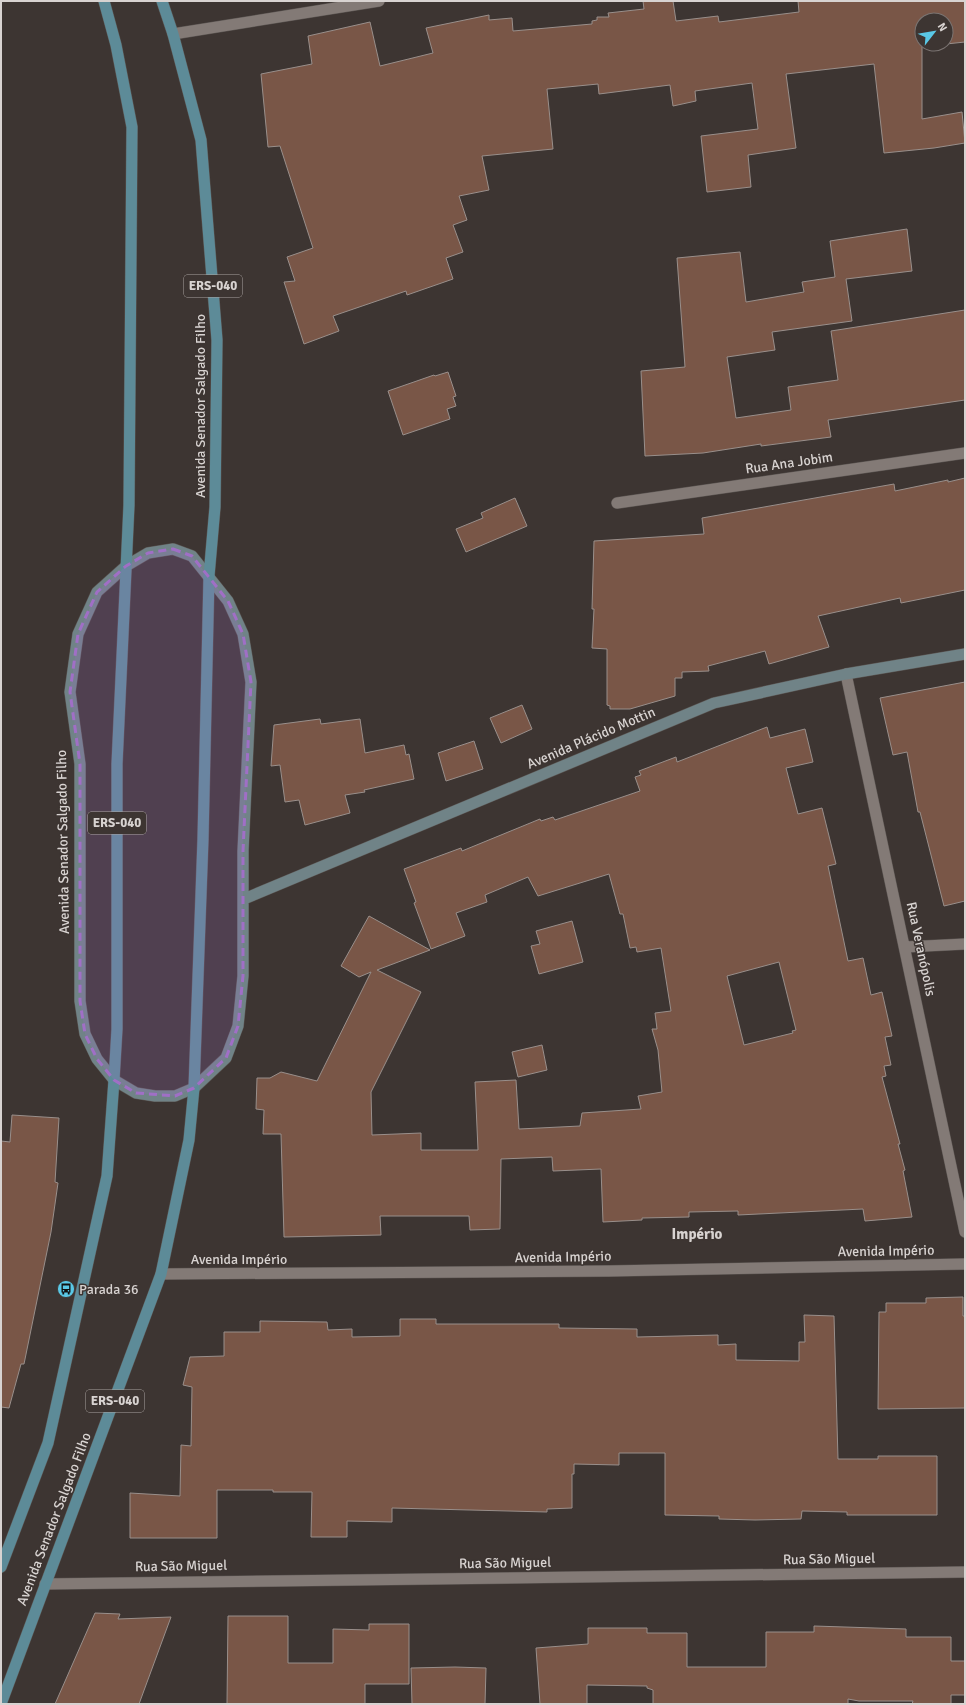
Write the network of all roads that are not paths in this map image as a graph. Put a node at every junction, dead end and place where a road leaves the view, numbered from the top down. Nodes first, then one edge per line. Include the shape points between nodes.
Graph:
1 (104, 1) edge
2 (162, 1) edge
3 (379, 1) edge
4 (173, 34) junction
5 (965, 453) edge
6 (618, 502) dead end
7 (126, 566) junction
8 (210, 576) junction
9 (965, 654) edge
10 (846, 674) junction
11 (244, 899) junction
12 (965, 944) edge
13 (905, 947) junction
14 (114, 1080) junction
15 (194, 1088) junction
16 (965, 1232) edge
17 (965, 1264) edge
18 (161, 1274) junction
19 (1, 1567) edge
20 (965, 1572) edge
21 (45, 1584) junction
22 (1, 1704) edge

1 - 7 main road, ERS-040 via 132,127 129,505
2 - 4 main road, Avenida Senador Salgado Filho / ERS-040
3 - 4 street
4 - 8 main road, Avenida Senador Salgado Filho / ERS-040 via 201,140 217,340 215,507
5 - 6 street, Rua Ana Jobim
7 - 8 main road, Avenida Senador Salgado Filho via 148,553 173,549 192,556
7 - 14 main road, ERS-040 via 117,764 117,1021
7 - 14 main road, Avenida Senador Salgado Filho via 97,592 78,634 70,692 80,764 80,1001 85,1034 97,1059
8 - 11 main road, Avenida Senador Salgado Filho via 228,601 243,634 251,682 243,851
8 - 15 main road, Avenida Senador Salgado Filho / ERS-040
9 - 10 main road, Avenida Plácido Mottin
10 - 11 main road, Avenida Plácido Mottin via 714,703
10 - 13 street, Rua Veranópolis
11 - 15 main road, Avenida Senador Salgado Filho via 243,976 238,1026 226,1058
12 - 13 street
13 - 16 street, Rua Veranópolis
14 - 15 main road, Avenida Senador Salgado Filho via 136,1093 155,1096 175,1096
14 - 19 main road, ERS-040 via 107,1176 48,1443
15 - 18 main road, Avenida Senador Salgado Filho / ERS-040 via 189,1140
17 - 18 street, Avenida Império via 594,1271
18 - 21 main road, Avenida Senador Salgado Filho / ERS-040
20 - 21 street, Rua São Miguel
21 - 22 main road, Avenida Senador Salgado Filho / ERS-040

